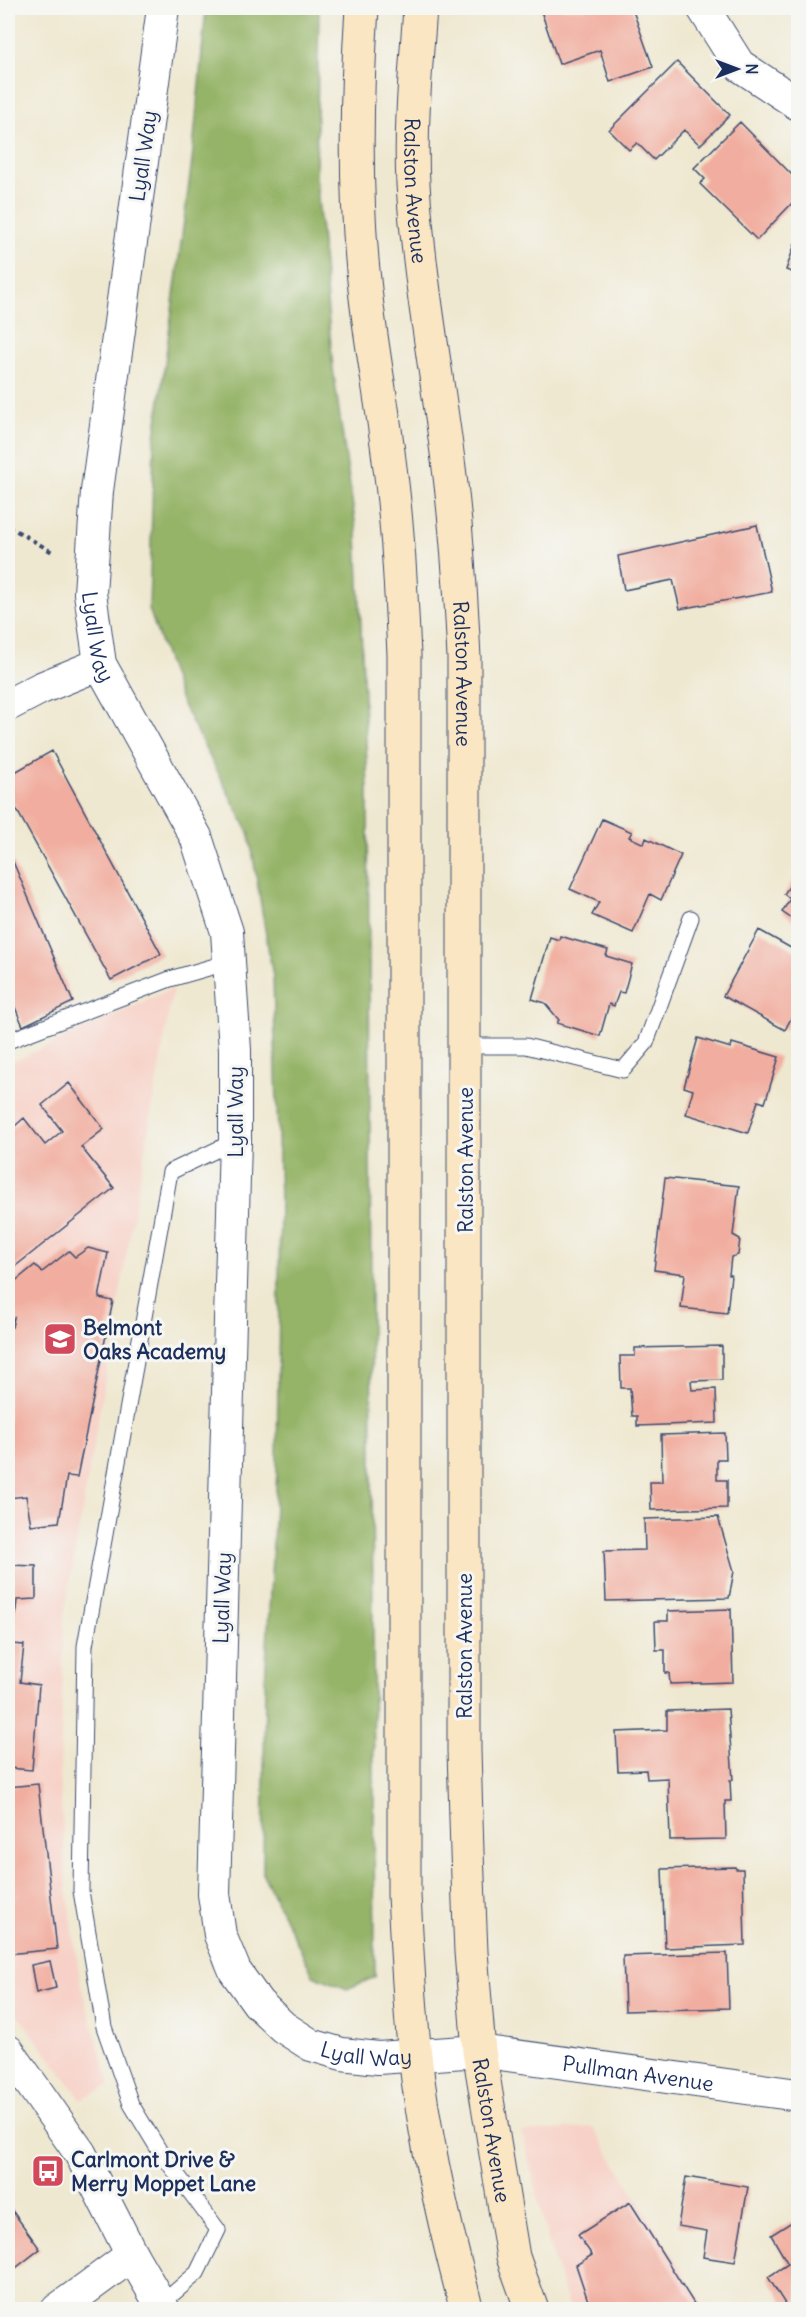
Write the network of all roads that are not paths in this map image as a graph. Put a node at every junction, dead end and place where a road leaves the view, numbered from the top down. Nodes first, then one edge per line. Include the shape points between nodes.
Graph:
1 (163, 8) edge
2 (362, 8) edge
3 (420, 8) edge
4 (703, 8) edge
5 (798, 104) edge
6 (100, 664) junction
7 (8, 705) edge
8 (691, 918) dead end
9 (229, 962) junction
10 (8, 1041) edge
11 (465, 1046) junction
12 (235, 1141) junction
13 (8, 2051) edge
14 (479, 2051) junction
15 (415, 2055) junction
16 (798, 2095) edge
17 (132, 2255) junction
18 (163, 2307) edge
19 (57, 2310) edge
20 (467, 2310) edge
21 (532, 2310) edge

1 - 6 street, Lyall Way via 97,491 90,593
2 - 15 main road via 357,90 358,197 364,280 390,463 404,655 404,1895
3 - 11 main road, Ralston Avenue via 413,182 421,274 460,562 464,647
4 - 5 street via 739,65
6 - 7 street
6 - 9 street, Lyall Way via 196,837 227,932
8 - 11 lane via 646,1043 623,1070 526,1046
9 - 10 lane via 170,979
9 - 12 street, Lyall Way via 235,1050
11 - 14 main road, Ralston Avenue via 464,1750 471,1952
12 - 15 street, Lyall Way via 214,1894 220,1935 235,1971 258,2003 283,2027 311,2045 378,2058
12 - 18 lane via 170,1172 85,1646 81,1891 104,2027 131,2104 159,2150 219,2230 197,2273
13 - 17 street via 80,2153
14 - 15 street, Lyall Way
14 - 16 street, Pullman Avenue
14 - 21 main road, Ralston Avenue via 513,2257
15 - 20 main road via 432,2158
17 - 18 street
17 - 19 street

